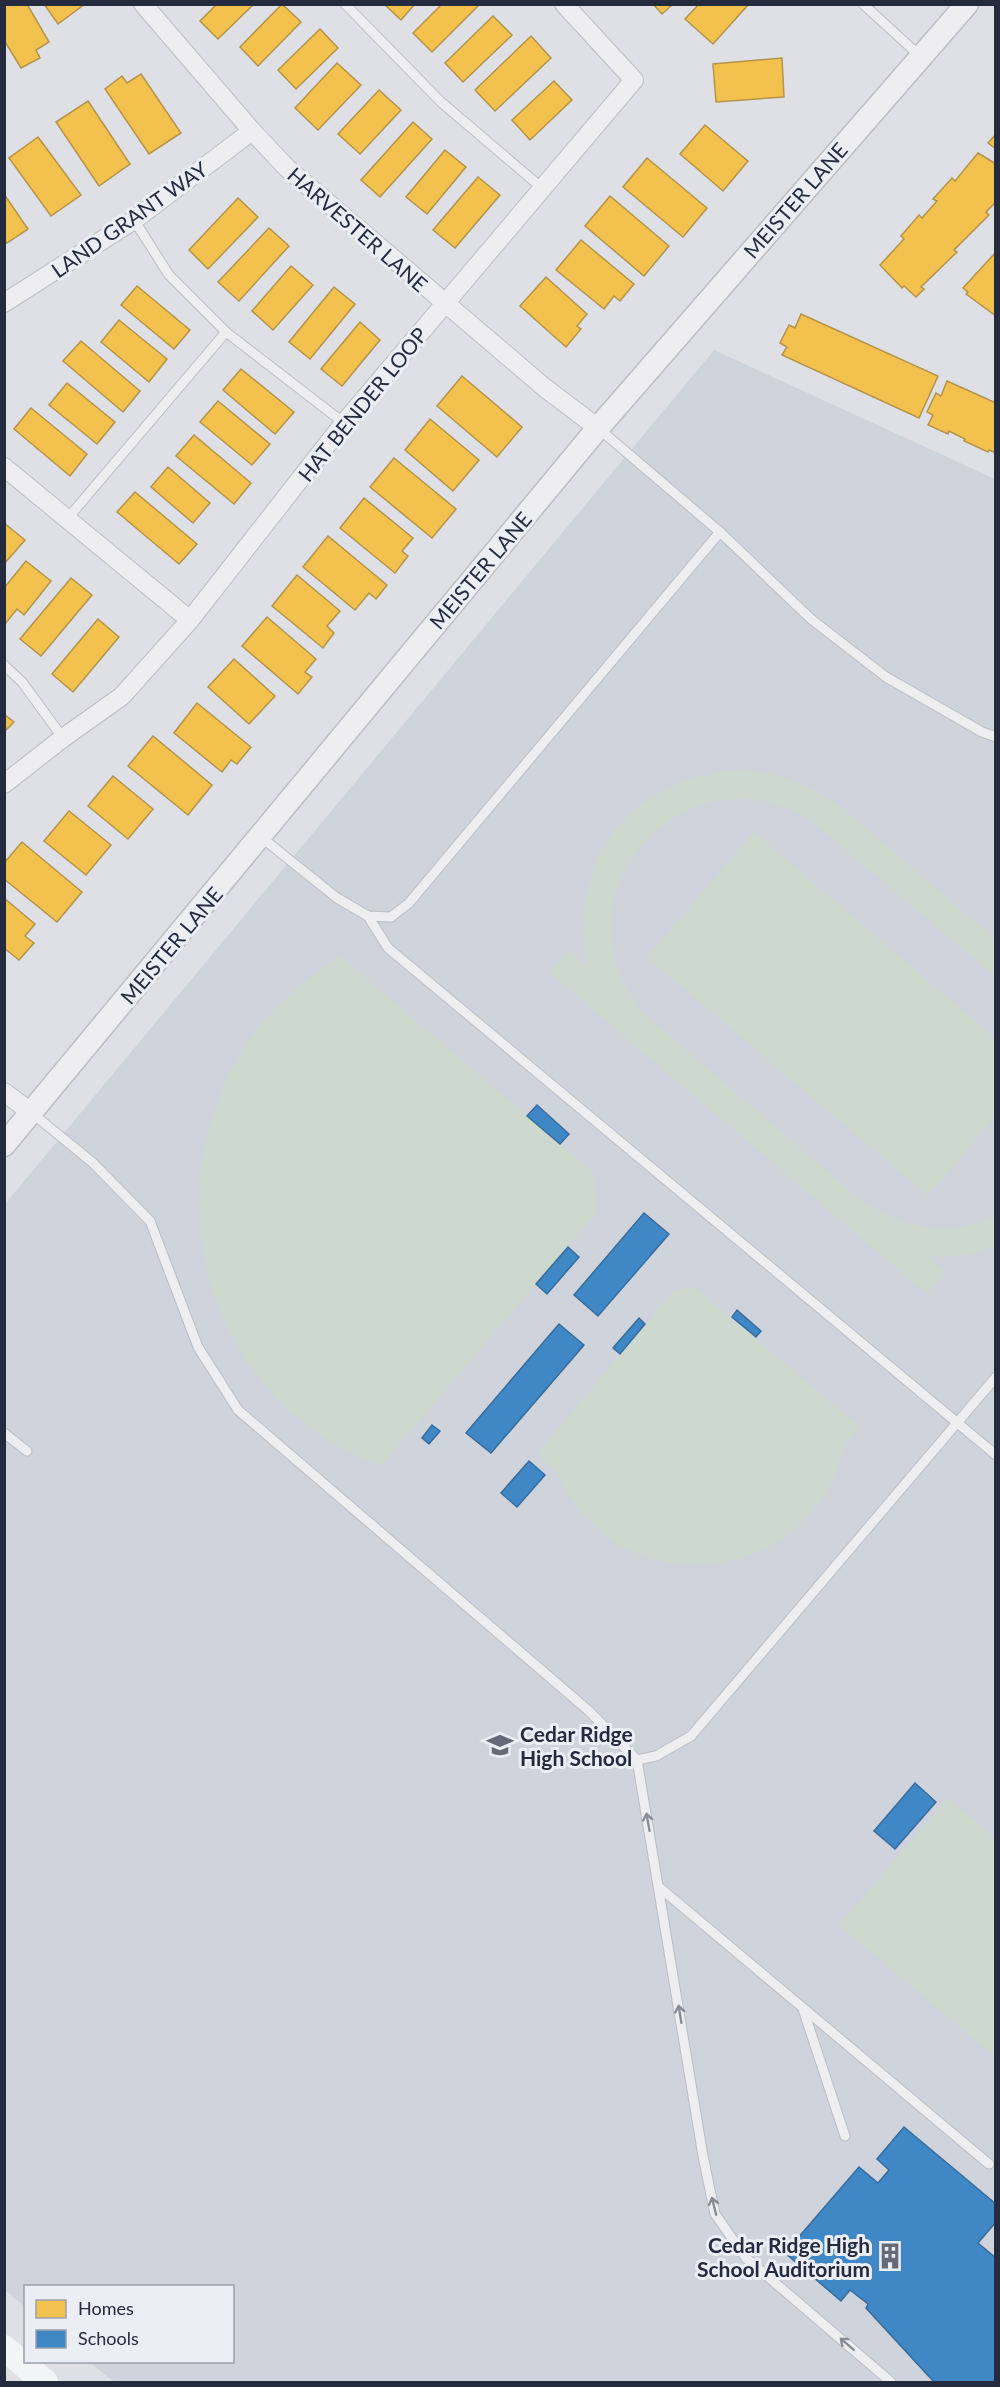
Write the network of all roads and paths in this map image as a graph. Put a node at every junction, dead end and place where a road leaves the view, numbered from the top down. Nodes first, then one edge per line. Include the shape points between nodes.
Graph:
1 (143, 4) edge
2 (345, 4) edge
3 (564, 4) edge
4 (864, 4) edge
5 (967, 4) edge
6 (921, 57) junction
7 (252, 131) junction
8 (542, 188) junction
9 (134, 220) junction
10 (4, 303) edge
11 (445, 303) junction
12 (226, 332) junction
13 (344, 423) junction
14 (598, 428) junction
15 (4, 467) edge
16 (68, 518) junction
17 (720, 532) junction
18 (190, 620) junction
19 (4, 665) edge
20 (996, 737) edge
21 (63, 738) junction
22 (4, 784) edge
23 (261, 836) junction
24 (368, 916) junction
25 (4, 1092) edge
26 (32, 1113) junction
27 (4, 1145) edge
28 (996, 1377) edge
29 (957, 1422) junction
30 (4, 1433) edge
31 (27, 1451) dead end
32 (996, 1455) edge
33 (637, 1760) junction
34 (659, 1887) junction
35 (802, 2007) junction
36 (845, 2136) dead end
37 (989, 2164) dead end
38 (4, 2348) edge
39 (45, 2382) edge
40 (891, 2382) edge

1 - 7 street, HARVESTER LANE
2 - 8 lane via 441,102
3 - 8 street, HAT BENDER LOOP via 634,80
4 - 6 lane
5 - 6 street, MEISTER LANE
6 - 14 street, MEISTER LANE
7 - 9 street, LAND GRANT WAY
7 - 11 street, HARVESTER LANE via 287,168
8 - 11 street, HAT BENDER LOOP
9 - 10 street, LAND GRANT WAY
9 - 12 lane via 169,275
11 - 13 street, HAT BENDER LOOP
11 - 14 street, HARVESTER LANE
12 - 13 lane
12 - 16 lane
13 - 18 street, HAT BENDER LOOP
14 - 17 lane
14 - 23 street, MEISTER LANE
15 - 16 street
16 - 18 street
17 - 20 lane via 811,619 886,677
17 - 24 lane via 409,903 391,917
18 - 21 street, HAT BENDER LOOP via 122,696
19 - 21 lane via 22,682
21 - 22 street, HAT BENDER LOOP
23 - 24 lane via 337,898
23 - 26 street, MEISTER LANE
24 - 29 lane via 388,948
25 - 26 street
26 - 27 street, MEISTER LANE
26 - 33 lane via 93,1163 150,1221 198,1347 238,1410 589,1711
28 - 29 lane
29 - 32 lane
29 - 33 lane via 691,1736 656,1756
30 - 31 lane
34 -> 33 lane
34 - 35 lane
40 -> 34 lane via 746,2258 715,2214
35 - 36 lane
35 - 37 lane
38 - 39 main road

